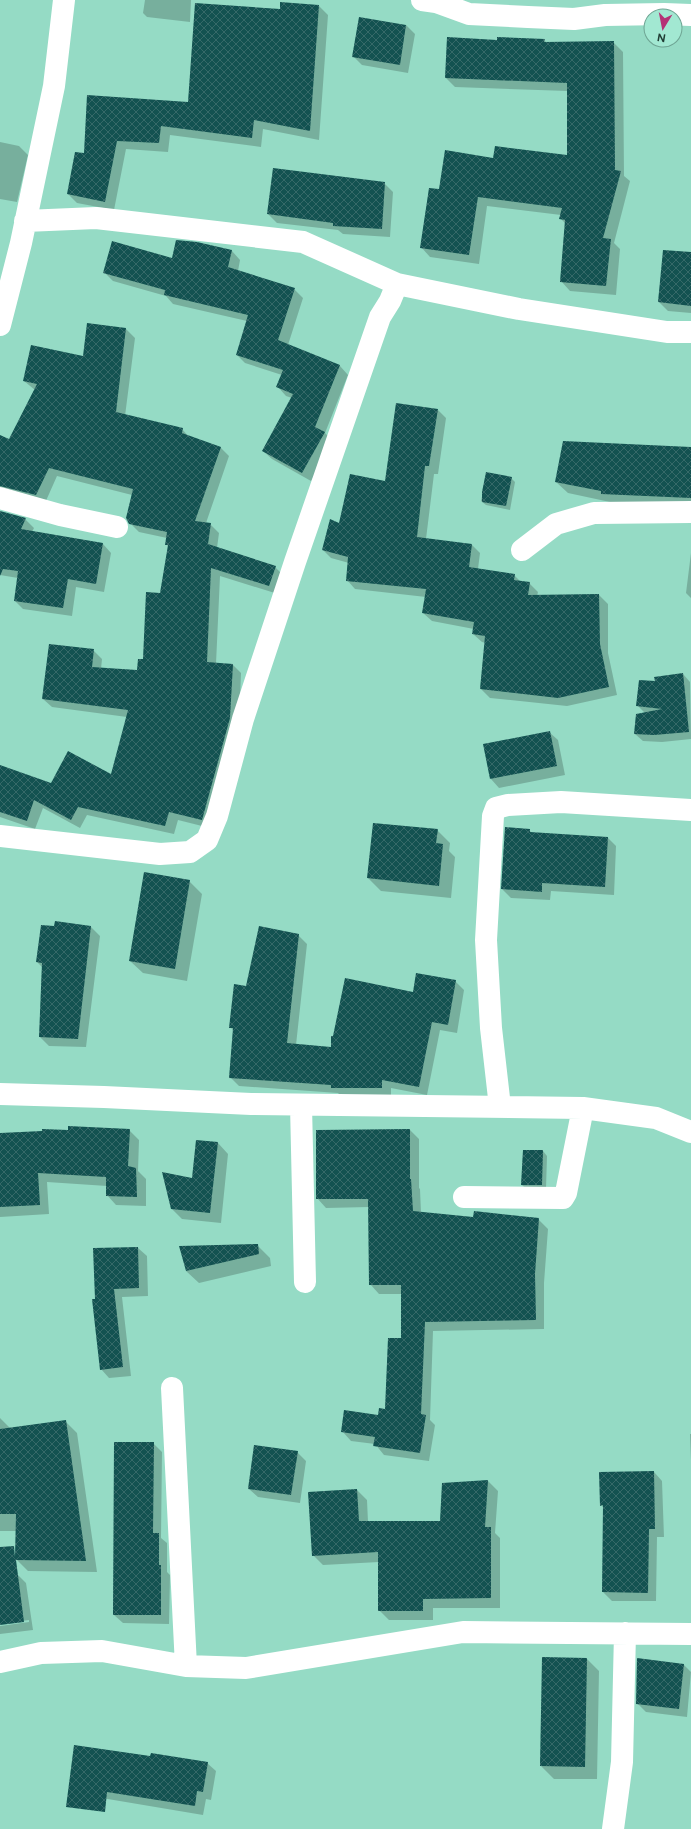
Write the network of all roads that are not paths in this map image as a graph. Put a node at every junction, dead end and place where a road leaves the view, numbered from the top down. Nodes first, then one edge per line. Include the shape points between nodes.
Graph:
1 (64, 0) edge
2 (422, 0) edge
3 (606, 8) edge
4 (691, 15) edge
5 (25, 221) junction
6 (397, 284) junction
7 (0, 325) edge
8 (691, 332) edge
9 (0, 498) edge
10 (691, 512) edge
11 (117, 527) dead end
12 (522, 550) dead end
13 (691, 810) edge
14 (0, 836) edge
15 (0, 1094) edge
16 (301, 1105) junction
17 (500, 1107) junction
18 (583, 1108) junction
19 (691, 1132) edge
20 (464, 1197) dead end
21 (305, 1282) dead end
22 (172, 1388) dead end
23 (625, 1633) junction
24 (691, 1634) edge
25 (0, 1662) edge
26 (186, 1666) junction
27 (613, 1829) edge

1 - 5 street via 54,86
2 - 3 street via 436,2 469,14 574,19
3 - 4 street
5 - 6 street via 96,218 303,242
5 - 7 street via 22,243
6 - 8 street via 519,309 667,332
6 - 14 street via 380,317 295,562 243,719 217,816 207,840 190,852 160,854
9 - 11 street via 60,515
10 - 12 street via 594,513 556,524
13 - 17 street via 561,802 496,808 493,816 486,940 490,1028
15 - 16 street
16 - 17 street
16 - 21 street
17 - 18 street
18 - 19 street via 656,1118
18 - 20 street via 563,1198
22 - 26 street
23 - 24 street
23 - 26 street via 463,1632 246,1668
23 - 27 street via 622,1762
25 - 26 street via 41,1653 102,1651

